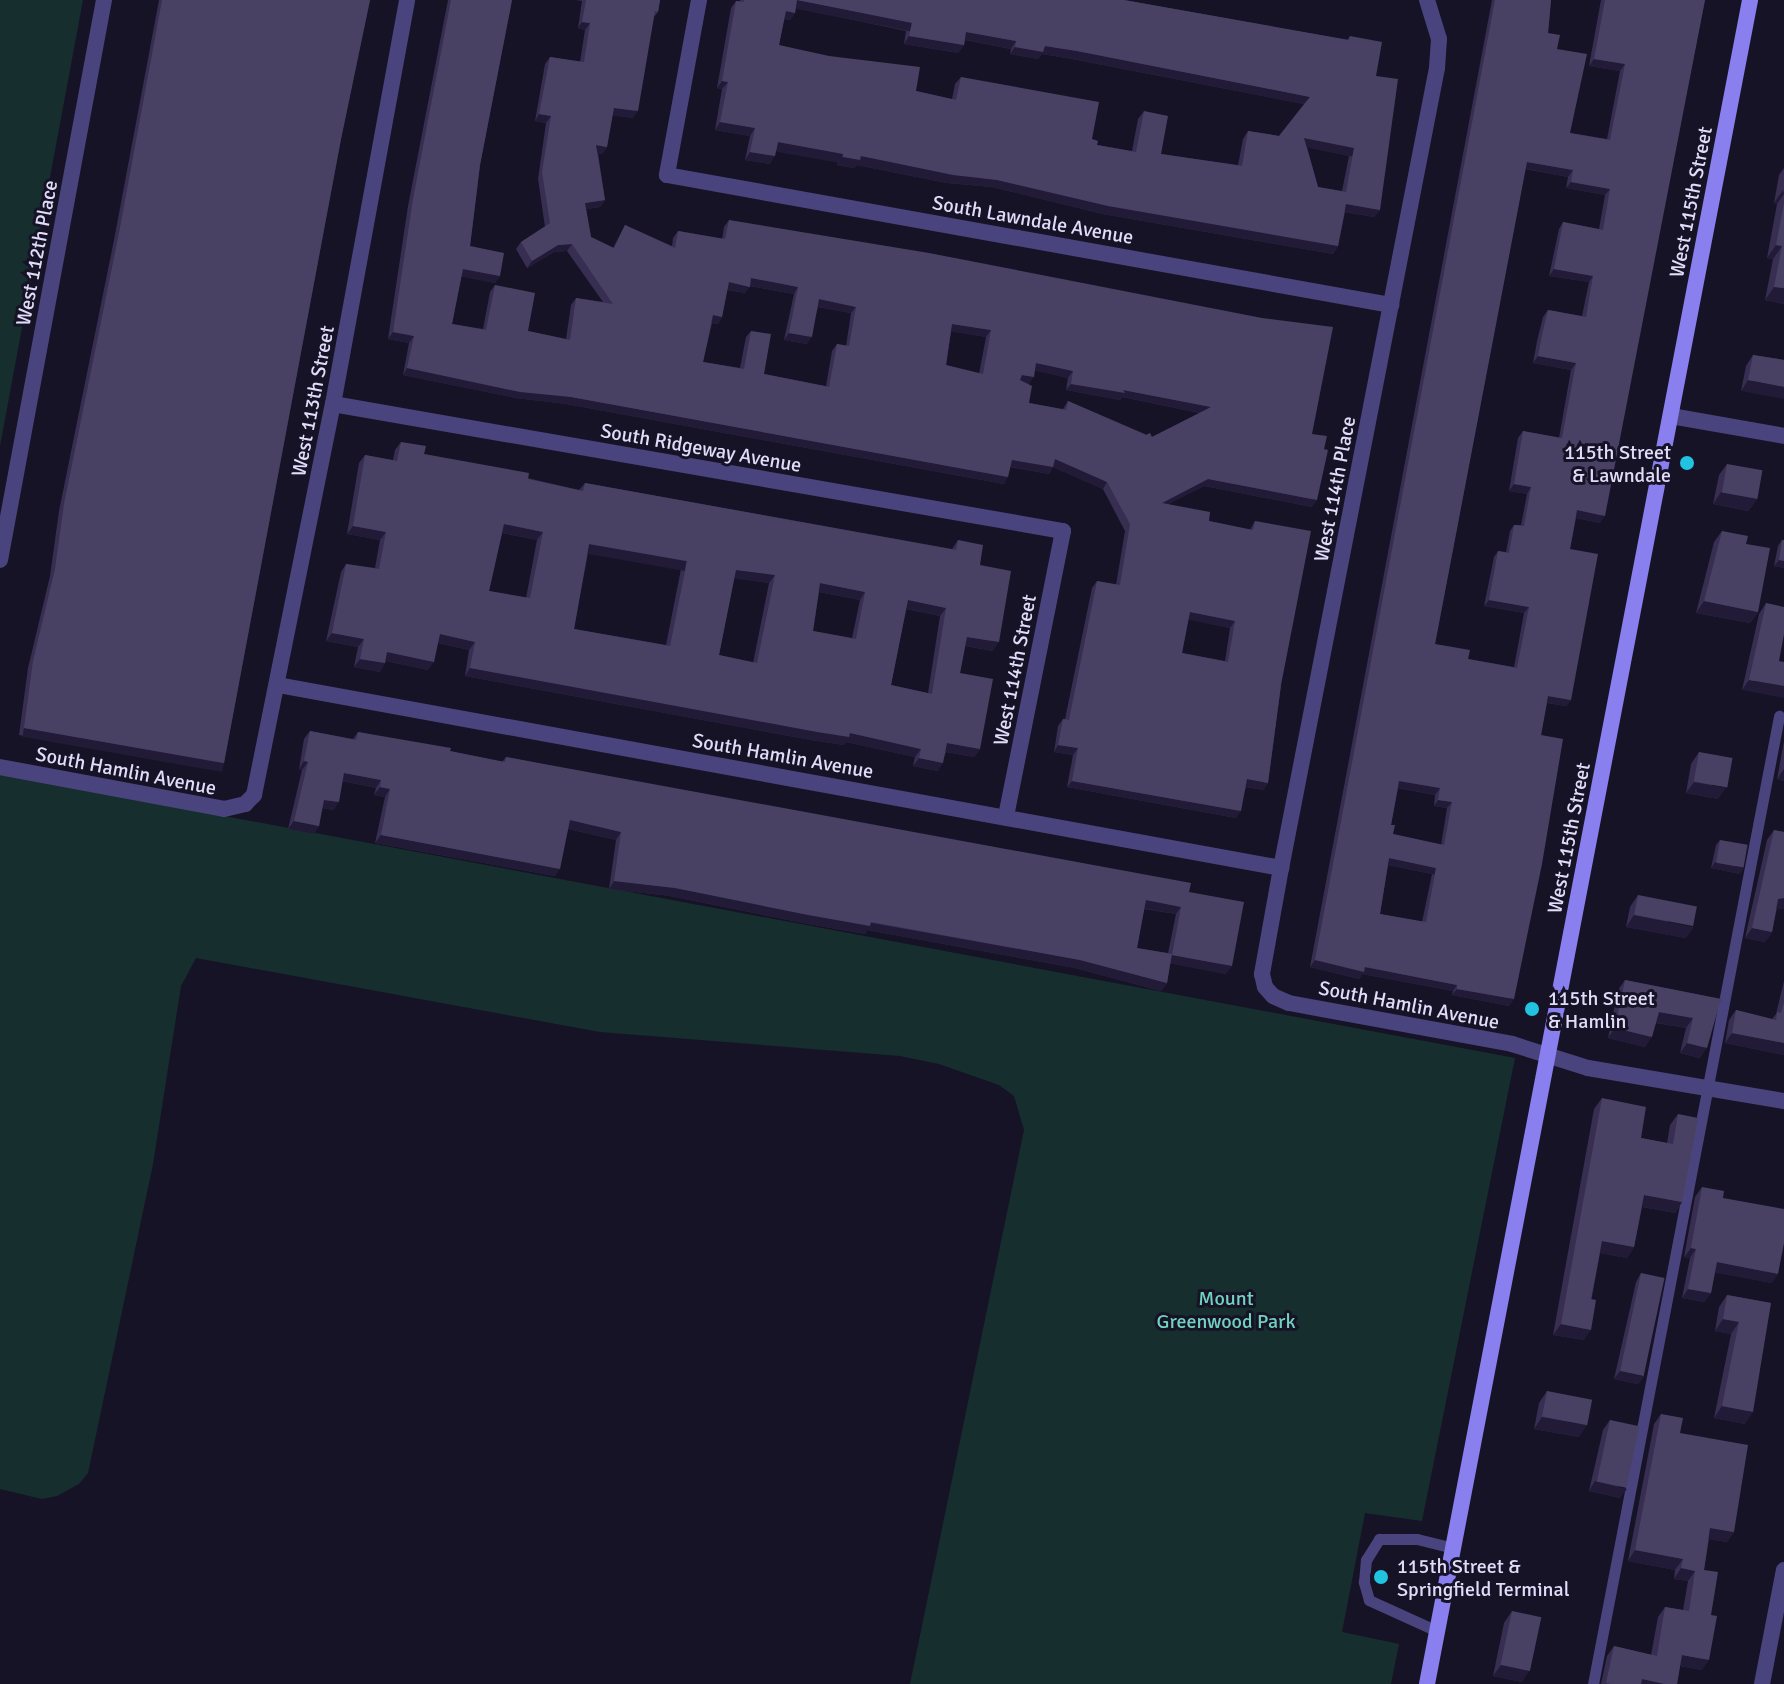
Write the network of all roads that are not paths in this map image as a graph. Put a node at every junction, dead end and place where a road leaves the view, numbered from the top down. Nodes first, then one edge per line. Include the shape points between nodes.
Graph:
1 (104, 0) edge
2 (407, 0) edge
3 (699, 0) edge
4 (1427, 0) edge
5 (1750, 0) edge
6 (1391, 305) junction
7 (333, 404) junction
8 (1671, 416) junction
9 (1784, 436) edge
10 (1063, 531) joint
11 (0, 560) edge
12 (278, 685) junction
13 (1779, 716) dead end
14 (0, 767) edge
15 (245, 804) joint
16 (1006, 817) junction
17 (1281, 868) junction
18 (1265, 987) joint
19 (1548, 1055) junction
20 (1708, 1087) junction
21 (1784, 1101) edge
22 (1454, 1548) junction
23 (1784, 1570) edge
24 (1437, 1631) junction
25 (1427, 1684) edge
26 (1593, 1684) edge
27 (1762, 1684) edge

1 - 11 street, West 112th Place
2 - 7 street, West 113th Street
3 - 6 street, South Lawndale Avenue via 667,175
4 - 6 street, West 114th Place via 1439,54
5 - 8 street, West 115th Street
6 - 17 street, West 114th Place
7 - 10 street, South Ridgeway Avenue
7 - 12 street, West 113th Street
8 - 9 street
8 - 19 street, West 115th Street
10 - 16 street, West 114th Street
12 - 15 street, West 113th Street via 258,783
12 - 16 street, South Hamlin Avenue
13 - 20 lane
14 - 15 street, South Hamlin Avenue via 224,809
16 - 17 street, South Hamlin Avenue
17 - 18 street, West 114th Place via 1262,974
18 - 19 street, South Hamlin Avenue via 1289,1003
19 - 20 street, South Hamlin Avenue via 1588,1068
19 - 22 street, West 115th Street
20 - 21 street, South Hamlin Avenue
20 - 26 lane
22 - 24 street, West 115th Street
22 - 24 lane via 1417,1539 1379,1539 1366,1560 1369,1600
23 - 27 street
24 - 25 street, West 115th Street

